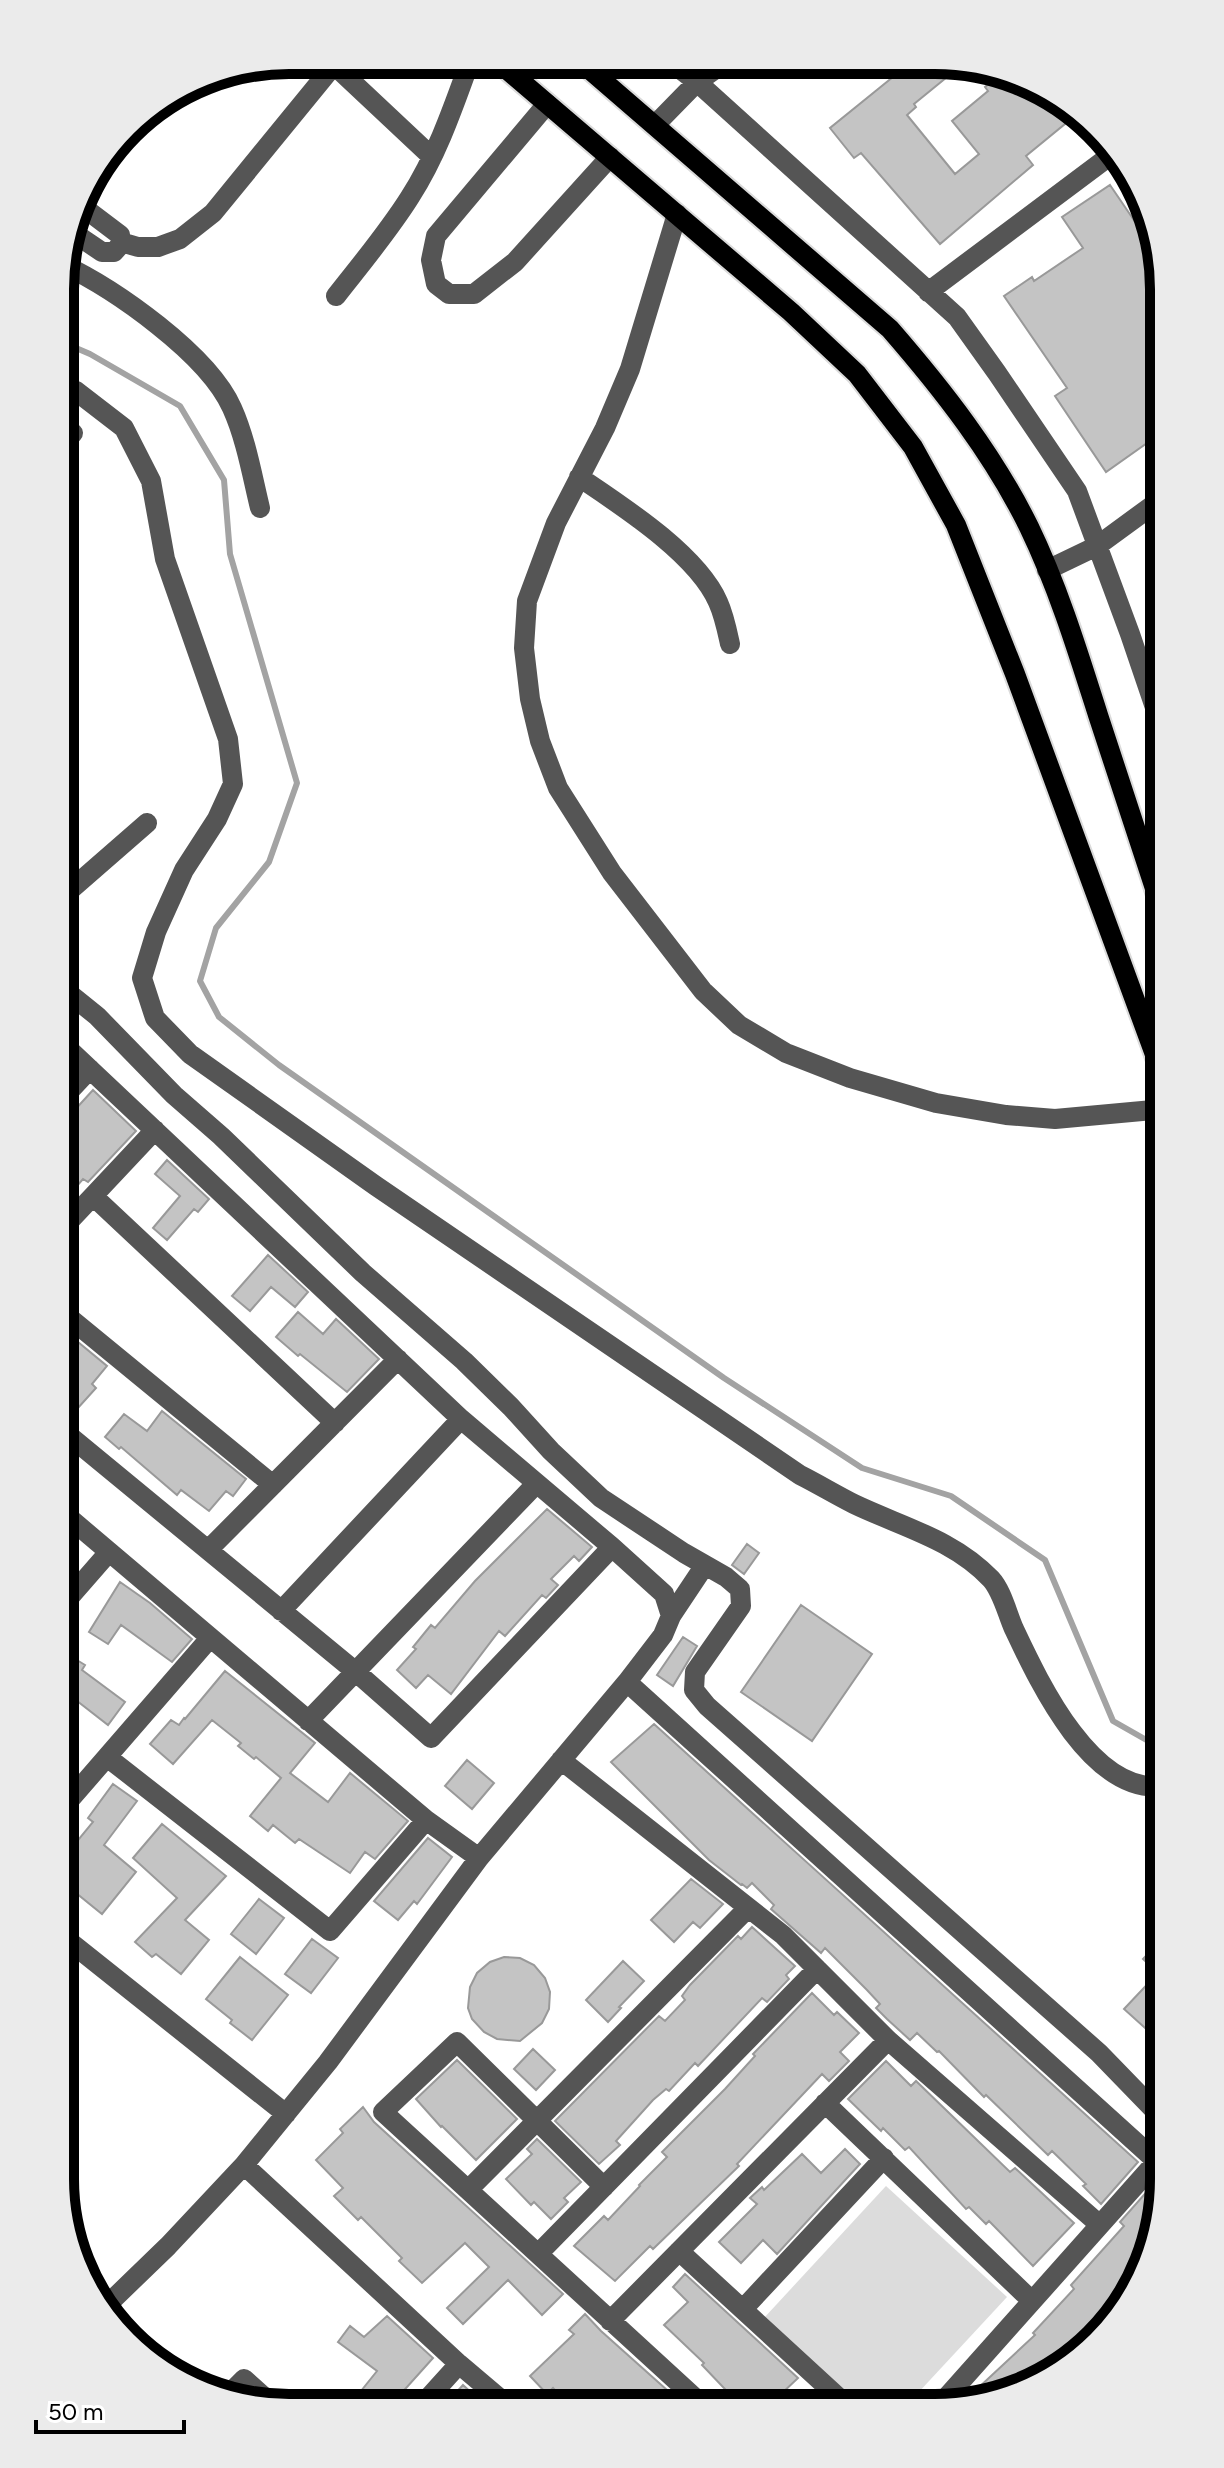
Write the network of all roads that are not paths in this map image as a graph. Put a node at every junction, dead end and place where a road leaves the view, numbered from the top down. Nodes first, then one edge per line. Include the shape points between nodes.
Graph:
1 (327, 74) edge
2 (347, 74) edge
3 (465, 74) edge
4 (512, 74) edge
5 (595, 74) edge
6 (687, 74) edge
7 (708, 74) edge
8 (697, 82) junction
9 (547, 104) junction
10 (655, 125) junction
11 (432, 157) junction
12 (610, 157) junction
13 (1106, 159) edge
14 (89, 211) edge
15 (677, 214) junction
16 (80, 237) edge
17 (121, 242) junction
18 (75, 271) edge
19 (928, 292) junction
20 (336, 296) dead end
21 (74, 390) edge
22 (579, 477) junction
23 (1150, 507) edge
24 (260, 508) dead end
25 (1097, 546) junction
26 (1047, 570) junction
27 (730, 644) dead end
28 (1150, 695) edge
29 (147, 823) dead end
30 (1150, 873) edge
31 (74, 887) edge
32 (74, 997) edge
33 (1150, 1041) edge
34 (74, 1054) edge
35 (90, 1069) junction
36 (74, 1086) edge
37 (1150, 1110) edge
38 (155, 1130) junction
39 (93, 1196) junction
40 (74, 1216) edge
41 (74, 1322) edge
42 (398, 1359) junction
43 (461, 1419) junction
44 (335, 1423) junction
45 (74, 1440) edge
46 (536, 1484) junction
47 (273, 1485) junction
48 (74, 1522) edge
49 (612, 1547) junction
50 (208, 1550) junction
51 (109, 1552) junction
52 (705, 1565) junction
53 (74, 1592) edge
54 (281, 1611) junction
55 (671, 1616) junction
56 (210, 1638) junction
57 (356, 1672) junction
58 (627, 1682) junction
59 (308, 1721) junction
60 (107, 1757) junction
61 (561, 1760) junction
62 (1150, 1788) edge
63 (74, 1795) edge
64 (426, 1820) junction
65 (479, 1858) junction
66 (748, 1908) junction
67 (74, 1945) edge
68 (817, 1969) junction
69 (888, 2040) junction
70 (825, 2103) junction
71 (1150, 2106) edge
72 (286, 2114) junction
73 (537, 2121) junction
74 (1150, 2155) edge
75 (884, 2158) junction
76 (244, 2165) junction
77 (1150, 2174) edge
78 (604, 2187) junction
79 (468, 2190) junction
80 (1100, 2225) junction
81 (679, 2251) junction
82 (538, 2254) junction
83 (112, 2300) edge
84 (1032, 2301) junction
85 (743, 2309) junction
86 (610, 2321) junction
87 (459, 2364) junction
88 (236, 2387) edge
89 (258, 2391) edge
90 (432, 2394) edge
91 (495, 2394) edge
92 (691, 2394) edge
93 (835, 2394) edge
94 (949, 2394) edge

1 - 17 street via 213,213 180,239 158,247
2 - 11 street
3 - 11 street
4 - 9 main road
5 - 10 main road
6 - 8 street
7 - 8 street
8 - 10 street
8 - 19 street
9 - 12 main road
9 - 12 street via 436,236 431,260 436,284 449,294 474,294 515,262
10 - 26 main road via 890,329 989,456
11 - 20 street via 410,198
12 - 15 main road
13 - 19 street
14 - 17 street via 120,235
15 - 22 street via 630,369
15 - 33 main road via 857,374 913,447 956,525
16 - 17 street via 102,252 114,252
18 - 24 street via 133,305 209,373 232,407
19 - 25 street via 957,317 1077,491
21 - 62 street via 124,428 151,481 165,559 228,739 233,784 184,870 142,978 155,1018 190,1054 376,1186 800,1475 967,1557 994,1582 1053,1705 1089,1752 1116,1776
22 - 27 street via 691,565 718,602
22 - 37 street via 527,601 524,648 540,741 558,788 612,873 703,991 739,1025 786,1053 936,1103 1055,1119
23 - 25 street
25 - 26 street
25 - 28 street
26 - 30 main road
29 - 31 street
32 - 52 street via 352,1263 464,1361 601,1498
34 - 35 street
35 - 36 street
35 - 38 street
38 - 39 street
38 - 42 street
39 - 40 street
39 - 44 street
41 - 47 street
42 - 43 street
42 - 44 street
43 - 46 street
43 - 54 street
44 - 47 street
45 - 50 street
46 - 49 street
46 - 57 street
47 - 50 street
48 - 51 street
49 - 55 street via 664,1594
49 - 57 street via 431,1738
50 - 54 street
51 - 53 street
51 - 56 street
52 - 55 street
52 - 71 street via 740,1589 741,1606 695,1672 694,1690 707,1706 1099,2053
54 - 57 street
55 - 58 street
56 - 59 street
56 - 60 street
57 - 59 street
58 - 61 street
58 - 74 street
59 - 64 street
60 - 63 street
60 - 64 street via 330,1931
61 - 65 street
61 - 66 street
64 - 65 street
65 - 72 street
66 - 68 street
66 - 73 street
67 - 72 street
68 - 69 street
68 - 78 street
69 - 70 street
69 - 80 street
70 - 75 street
70 - 81 street
72 - 76 street
73 - 78 street
73 - 79 street
73 - 79 street via 457,2042 383,2112
75 - 84 street
75 - 85 street
76 - 83 street
76 - 87 street
77 - 80 street
78 - 82 street
79 - 82 street
80 - 84 street
81 - 85 street
81 - 86 street
82 - 86 street
84 - 94 street
85 - 93 street
86 - 92 street
87 - 90 street
87 - 91 street
88 - 89 street via 244,2379

